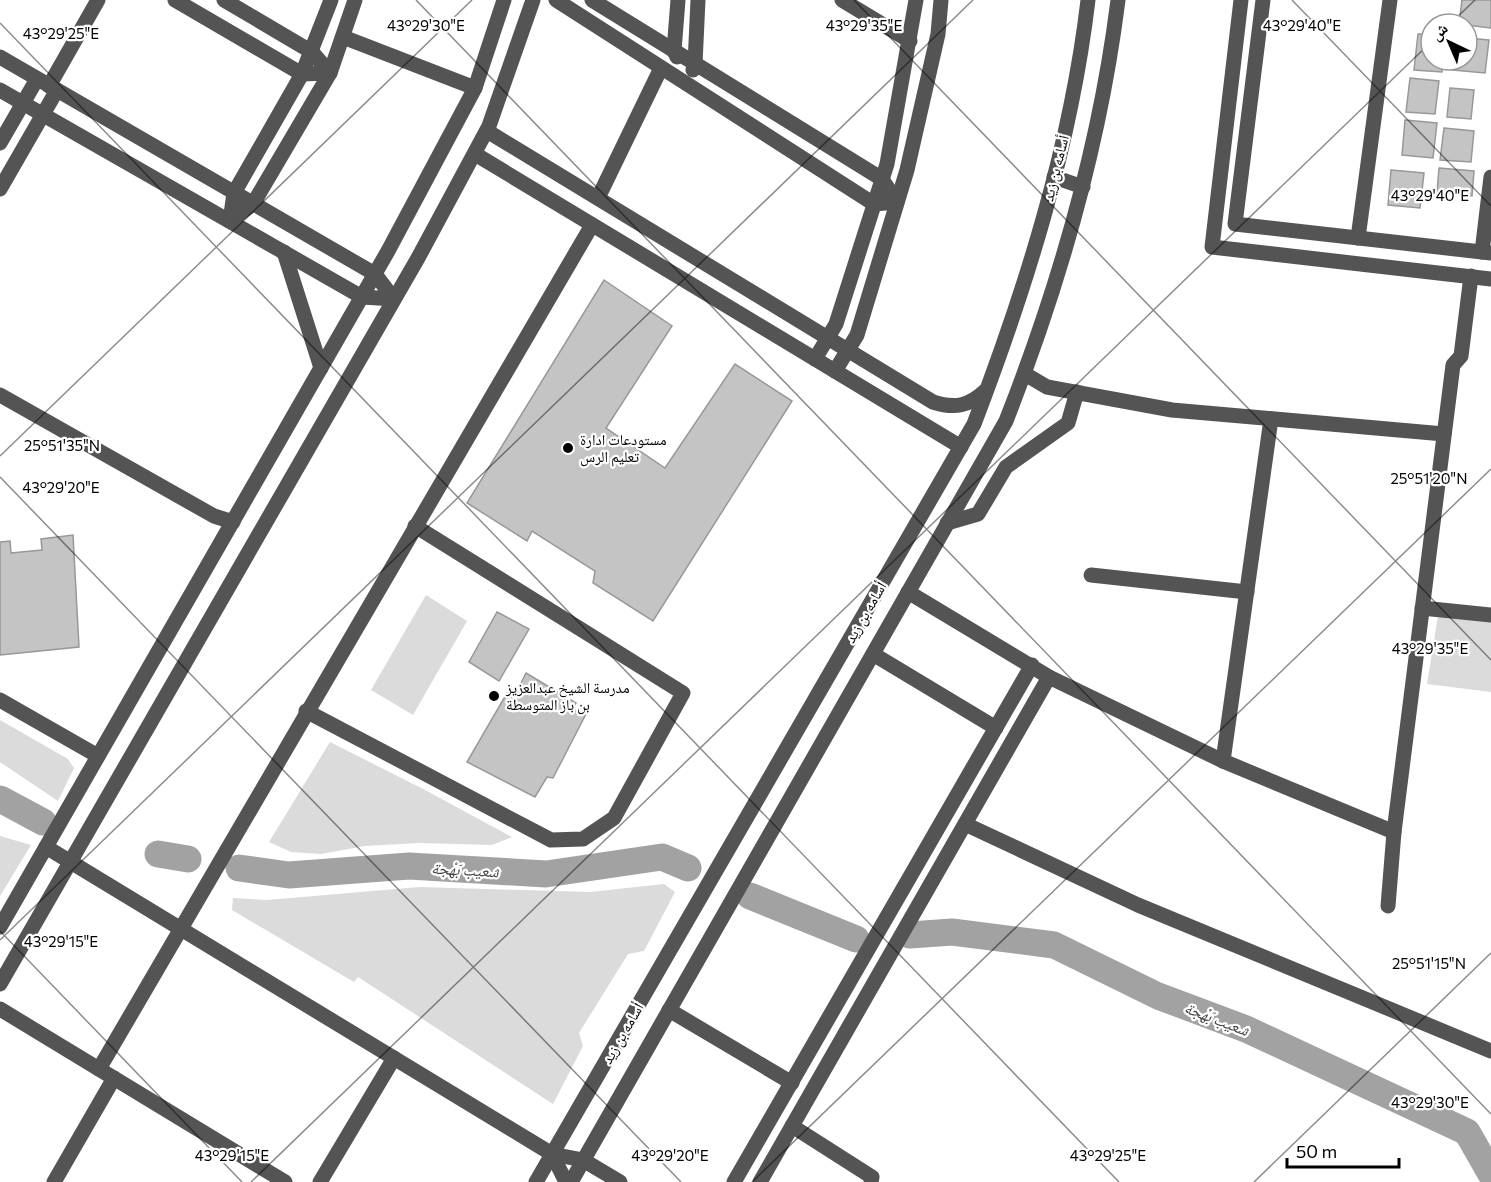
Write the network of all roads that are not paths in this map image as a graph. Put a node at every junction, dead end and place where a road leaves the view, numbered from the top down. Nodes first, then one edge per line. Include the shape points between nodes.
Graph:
1 (98, 0) edge
2 (175, 0) edge
3 (224, 0) edge
4 (331, 0) edge
5 (355, 0) edge
6 (504, 0) edge
7 (533, 0) edge
8 (556, 0) edge
9 (592, 0) edge
10 (678, 0) edge
11 (698, 0) edge
12 (842, 0) edge
13 (915, 0) edge
14 (941, 0) edge
15 (1088, 0) edge
16 (1118, 0) edge
17 (1241, 0) edge
18 (1263, 0) edge
19 (1390, 0) edge
20 (343, 37) junction
21 (910, 41) junction
22 (674, 51) junction
23 (312, 52) junction
24 (0, 57) edge
25 (695, 64) junction
26 (661, 68) junction
27 (330, 73) junction
28 (302, 74) junction
29 (687, 84) junction
30 (48, 85) junction
31 (475, 88) junction
32 (0, 90) edge
33 (23, 103) junction
34 (43, 114) junction
35 (487, 131) junction
36 (0, 143) edge
37 (475, 154) junction
38 (1054, 177) junction
39 (1491, 177) edge
40 (882, 179) junction
41 (1083, 187) junction
42 (0, 189) edge
43 (234, 193) junction
44 (598, 198) junction
45 (897, 202) junction
46 (253, 204) junction
47 (874, 204) junction
48 (230, 221) junction
49 (592, 225) junction
50 (1358, 238) junction
51 (284, 252) junction
52 (1486, 252) edge
53 (375, 274) junction
54 (1471, 276) junction
55 (1491, 279) edge
56 (362, 297) junction
57 (394, 299) junction
58 (828, 338) junction
59 (848, 350) junction
60 (815, 359) junction
61 (321, 368) junction
62 (835, 371) junction
63 (1025, 374) junction
64 (987, 389) junction
65 (1077, 392) junction
66 (0, 395) edge
67 (1271, 418) junction
68 (1444, 434) junction
69 (961, 447) junction
70 (233, 522) junction
71 (947, 523) junction
72 (416, 526) junction
73 (1091, 575) dead end
74 (908, 592) junction
75 (1247, 592) junction
76 (1422, 608) junction
77 (1491, 615) edge
78 (873, 654) junction
79 (1032, 666) junction
80 (1048, 677) junction
81 (0, 700) edge
82 (306, 711) junction
83 (996, 728) junction
84 (98, 756) junction
85 (1223, 761) junction
86 (965, 824) junction
87 (1394, 832) junction
88 (46, 847) junction
89 (71, 861) junction
90 (1388, 906) dead end
91 (0, 927) edge
92 (180, 927) junction
93 (0, 984) edge
94 (0, 1009) edge
95 (669, 1010) junction
96 (1491, 1051) edge
97 (394, 1058) junction
98 (99, 1069) junction
99 (114, 1078) junction
100 (792, 1083) junction
101 (792, 1126) junction
102 (552, 1154) junction
103 (583, 1160) junction
104 (54, 1182) edge
105 (285, 1182) edge
106 (320, 1182) edge
107 (536, 1182) edge
108 (566, 1182) edge
109 (571, 1182) edge
110 (620, 1182) edge
111 (734, 1182) edge
112 (760, 1182) edge
113 (871, 1182) edge

1 - 30 street
2 - 28 street
3 - 23 street
4 - 23 street
5 - 20 street
6 - 31 street
7 - 35 street
8 - 26 street
9 - 22 street
10 - 22 street
11 - 25 street
12 - 21 street
13 - 21 street
14 - 45 street via 938,34
15 - 38 street, أسامه بن زيد
16 - 41 street, أسامه بن زيد
17 - 54 street via 1212,247
18 - 50 street via 1235,224
19 - 50 street
20 - 27 street
20 - 31 street
21 - 40 street
22 - 25 street
22 - 29 street
23 - 27 street
23 - 28 street
24 - 30 street
25 - 29 street
25 - 40 street
26 - 29 street
26 - 44 street
27 - 28 street
27 - 46 street
28 - 43 street
29 - 47 street
30 - 33 street
30 - 34 street
30 - 43 street
31 - 53 street
32 - 33 street
33 - 34 street
33 - 36 street
34 - 42 street
34 - 48 street
35 - 37 street
35 - 44 street
37 - 49 street
37 - 57 street
38 - 41 street
38 - 64 street, أسامه بن زيد via 1011,327
39 - 52 street
40 - 45 street
40 - 47 street
41 - 63 street, أسامه بن زيد
43 - 46 street
43 - 48 street
44 - 58 street
45 - 47 street
45 - 59 street via 857,335
46 - 48 street
46 - 53 street
47 - 58 street via 836,324
48 - 51 street
49 - 60 street
49 - 72 street
50 - 52 street
51 - 56 street
51 - 61 street
53 - 56 street
53 - 57 street
54 - 55 street
54 - 68 street via 1461,356 1453,365
56 - 57 street
56 - 61 street
57 - 89 street
58 - 59 street
58 - 60 street
59 - 62 street
59 - 64 street via 933,402 950,407 973,402
60 - 62 street
61 - 70 street
62 - 69 street
63 - 65 street via 1047,387
63 - 71 street, أسامه بن زيد via 1006,421
64 - 69 street, أسامه بن زيد
65 - 67 street via 1172,410
65 - 71 street via 1068,423 1006,467 978,514
66 - 70 street via 214,516
67 - 68 street
67 - 75 street
68 - 76 street
69 - 102 street, أسامه بن زيد
70 - 84 street
71 - 74 street, أسامه بن زيد
72 - 82 street
72 - 82 street via 683,693 614,818 583,839 551,840
73 - 75 street
74 - 78 street, أسامه بن زيد
74 - 79 street
75 - 85 street
76 - 77 street
76 - 87 street
78 - 83 street
78 - 95 street, أسامه بن زيد
79 - 80 street
79 - 83 street
80 - 85 street
80 - 86 street
81 - 84 street
82 - 92 street
83 - 100 street
84 - 88 street
85 - 87 street
86 - 96 street via 1138,905
86 - 101 street
87 - 90 street
88 - 89 street
88 - 91 street
89 - 92 street
89 - 93 street
92 - 97 street
92 - 98 street
94 - 98 street
95 - 100 street
95 - 103 street, أسامه بن زيد
97 - 102 street
97 - 106 street
98 - 99 street
99 - 104 street
99 - 105 street
100 - 111 street
101 - 112 street
101 - 113 street via 872,1177
102 - 103 street
102 - 107 street, أسامه بن زيد
102 - 108 street
103 - 109 street, أسامه بن زيد
103 - 110 street

